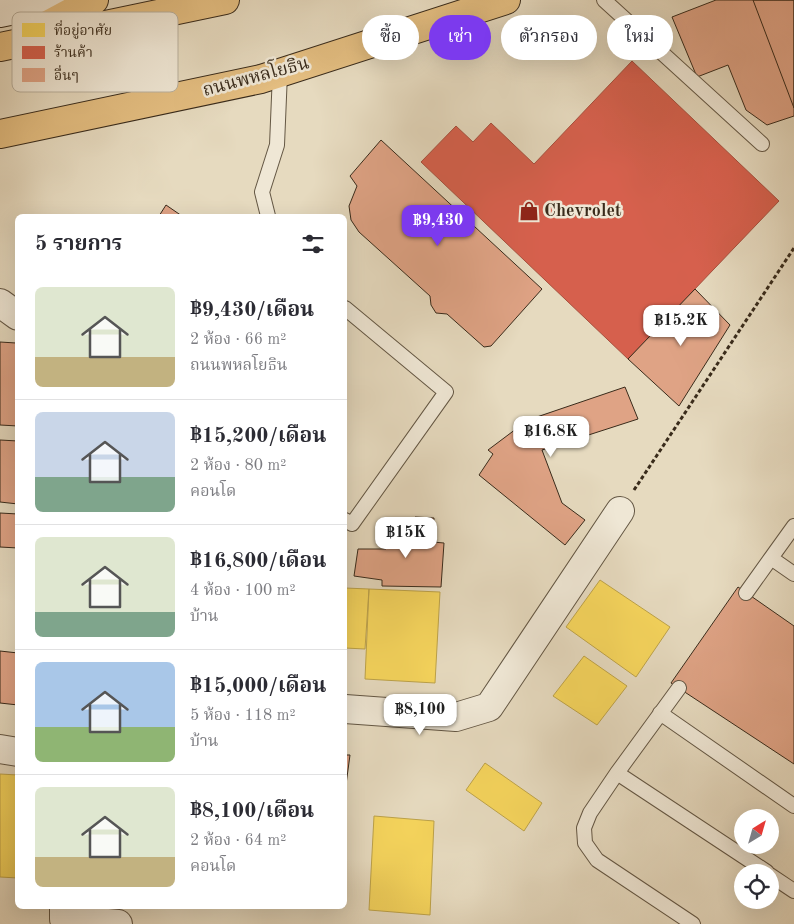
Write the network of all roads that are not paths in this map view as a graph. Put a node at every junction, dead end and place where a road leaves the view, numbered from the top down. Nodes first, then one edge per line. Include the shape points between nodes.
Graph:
1 (63, 0) edge
2 (94, 0) edge
3 (225, 0) edge
4 (506, 0) edge
5 (604, 0) edge
6 (71, 12) edge
7 (168, 12) edge
8 (0, 14) edge
9 (280, 73) junction
10 (0, 134) edge
11 (762, 144) dead end
12 (268, 214) edge
13 (0, 304) edge
14 (347, 310) edge
15 (15, 314) edge
16 (620, 511) road end
17 (347, 521) edge
18 (794, 526) edge
19 (771, 558) junction
20 (794, 574) edge
21 (746, 593) dead end
22 (679, 688) dead end
23 (347, 709) edge
24 (660, 713) junction
25 (0, 749) edge
26 (15, 752) edge
27 (617, 773) junction
28 (794, 806) edge
29 (754, 864) edge
30 (779, 881) edge
31 (794, 891) edge
32 (64, 913) edge
33 (118, 924) edge
34 (693, 924) edge

1 - 8 street
2 - 6 main road
3 - 7 main road
4 - 9 main road, ถนนพหลโยธิน
5 - 11 lane
9 - 10 main road, ถนนพหลโยธิน
9 - 12 lane via 277,145 262,192
13 - 15 street
14 - 17 lane via 446,392 352,524
16 - 23 street via 489,708 456,717
18 - 19 lane
19 - 20 lane
19 - 21 lane
22 - 24 lane
24 - 27 lane
24 - 28 lane
25 - 26 street
27 - 29 lane
27 - 34 lane via 590,813 584,828 585,843 597,860
30 - 31 lane
32 - 33 street

